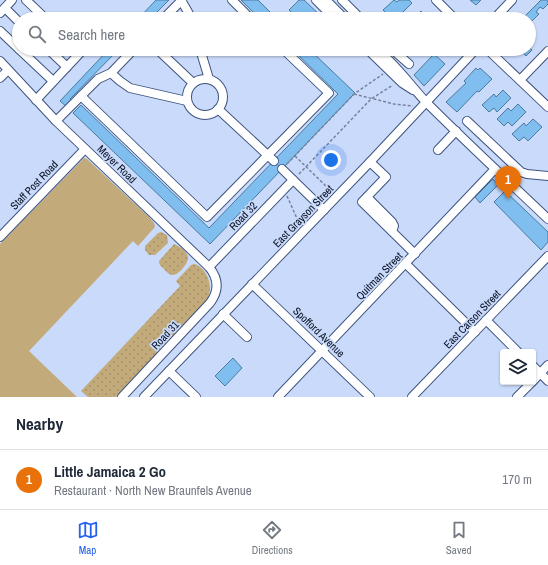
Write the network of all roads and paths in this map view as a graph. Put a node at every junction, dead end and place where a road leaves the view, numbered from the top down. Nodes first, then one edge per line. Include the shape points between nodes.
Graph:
1 (12, 0) edge
2 (26, 0) edge
3 (181, 0) edge
4 (232, 0) edge
5 (316, 0) edge
6 (326, 0) edge
7 (342, 0) edge
8 (436, 0) edge
9 (512, 0) edge
10 (2, 11) edge
11 (39, 12) edge
12 (170, 12) edge
13 (188, 12) edge
14 (244, 12) edge
15 (331, 12) edge
16 (335, 12) edge
17 (354, 12) edge
18 (448, 12) edge
19 (501, 12) edge
20 (12, 17) edge
21 (0, 31) edge
22 (12, 42) edge
23 (548, 51) edge
24 (26, 56) edge
25 (55, 56) edge
26 (77, 56) edge
27 (127, 56) edge
28 (165, 56) edge
29 (202, 56) edge
30 (290, 56) edge
31 (373, 56) edge
32 (385, 56) edge
33 (400, 56) edge
34 (470, 56) edge
35 (494, 56) edge
36 (0, 61) edge
37 (409, 64) dead end
38 (67, 67) junction
39 (8, 70) junction
40 (386, 72) dead end
41 (111, 73) junction
42 (0, 78) edge
43 (209, 79) junction
44 (520, 80) junction
45 (53, 82) junction
46 (397, 82) dead end
47 (193, 84) junction
48 (416, 91) junction
49 (354, 94) junction
50 (81, 96) junction
51 (371, 99) junction
52 (36, 100) junction
53 (188, 101) junction
54 (427, 102) junction
55 (418, 107) dead end
56 (548, 107) edge
57 (218, 109) junction
58 (56, 121) junction
59 (467, 121) dead end
60 (456, 131) junction
61 (85, 149) junction
62 (438, 150) dead end
63 (295, 156) junction
64 (271, 158) junction
65 (370, 162) junction
66 (306, 167) junction
67 (282, 169) joint
68 (495, 169) junction
69 (548, 176) edge
70 (293, 180) junction
71 (328, 188) dead end
72 (284, 189) junction
73 (324, 210) junction
74 (548, 219) edge
75 (299, 223) dead end
76 (0, 237) edge
77 (415, 254) junction
78 (548, 256) edge
79 (406, 264) junction
80 (210, 267) junction
81 (217, 284) joint
82 (252, 284) junction
83 (222, 314) junction
84 (486, 320) junction
85 (475, 332) junction
86 (246, 337) dead end
87 (515, 349) edge
88 (323, 351) junction
89 (548, 365) edge
90 (536, 369) edge
91 (168, 371) junction
92 (540, 373) junction
93 (536, 377) edge
94 (548, 381) edge
95 (528, 385) edge
96 (122, 397) edge
97 (144, 397) edge
98 (196, 397) edge
99 (278, 397) edge
100 (370, 397) edge
101 (412, 397) edge
102 (517, 397) edge

1 - 10 street
2 - 11 street
3 - 12 street
3 - 13 street
4 - 14 street
5 - 15 street
6 - 16 street
7 - 17 street
8 - 18 street
9 - 19 street
10 - 20 street
21 - 22 street
23 - 44 street
24 - 45 street
25 - 38 street
26 - 38 street
27 - 41 street
28 - 47 street
29 - 43 street
30 - 64 street via 329,93
31 - 48 street via 402,83
32 - 48 street
33 - 37 street
34 - 54 street, East Grayson Street
35 - 44 street
36 - 39 street, Meyer Road
38 - 45 street
39 - 42 street
39 - 52 street, Meyer Road
40 - 49 path
41 - 50 street via 98,79
41 - 53 street via 130,88
43 - 47 street via 198,80
43 - 57 street via 222,89 223,97
44 - 56 street
45 - 52 street
46 - 51 path
47 - 53 street via 187,93
48 - 54 street
49 - 51 path
49 - 63 path
50 - 58 street
50 - 64 street via 208,217
51 - 55 path
51 - 66 path
52 - 58 street, Meyer Road
53 - 57 street via 191,108 198,113 211,114
54 - 60 street
54 - 65 street, East Grayson Street
57 - 64 street
58 - 61 street, Meyer Road
59 - 69 street via 521,172
60 - 62 street
60 - 68 street
61 - 76 street, Staff Post Road
61 - 80 street, Meyer Road
63 - 66 path
63 - 67 path
65 - 73 street, East Grayson Street
65 - 77 street via 386,177 362,202
66 - 70 path
66 - 71 path
67 - 70 street
68 - 74 street
68 - 77 street, Quitman Street
70 - 72 street, Road 32
70 - 73 street
72 - 75 path
72 - 80 street, Road 32
73 - 82 street, East Grayson Street
77 - 79 street, Quitman Street
78 - 84 street, East Carson Street
79 - 85 street
79 - 88 street, Quitman Street
80 - 81 street, Meyer Road
81 - 96 street, Road 31 via 210,304
82 - 83 street, East Grayson Street
82 - 88 street, Spofford Avenue
83 - 86 street
83 - 91 street, East Grayson Street
84 - 85 street, East Carson Street
84 - 87 street
85 - 101 street, East Carson Street
88 - 99 street, Quitman Street
88 - 100 street, Spofford Avenue
89 - 92 street
90 - 92 street
91 - 97 street, East Grayson Street
91 - 98 street
92 - 93 street
92 - 94 street
95 - 102 street

